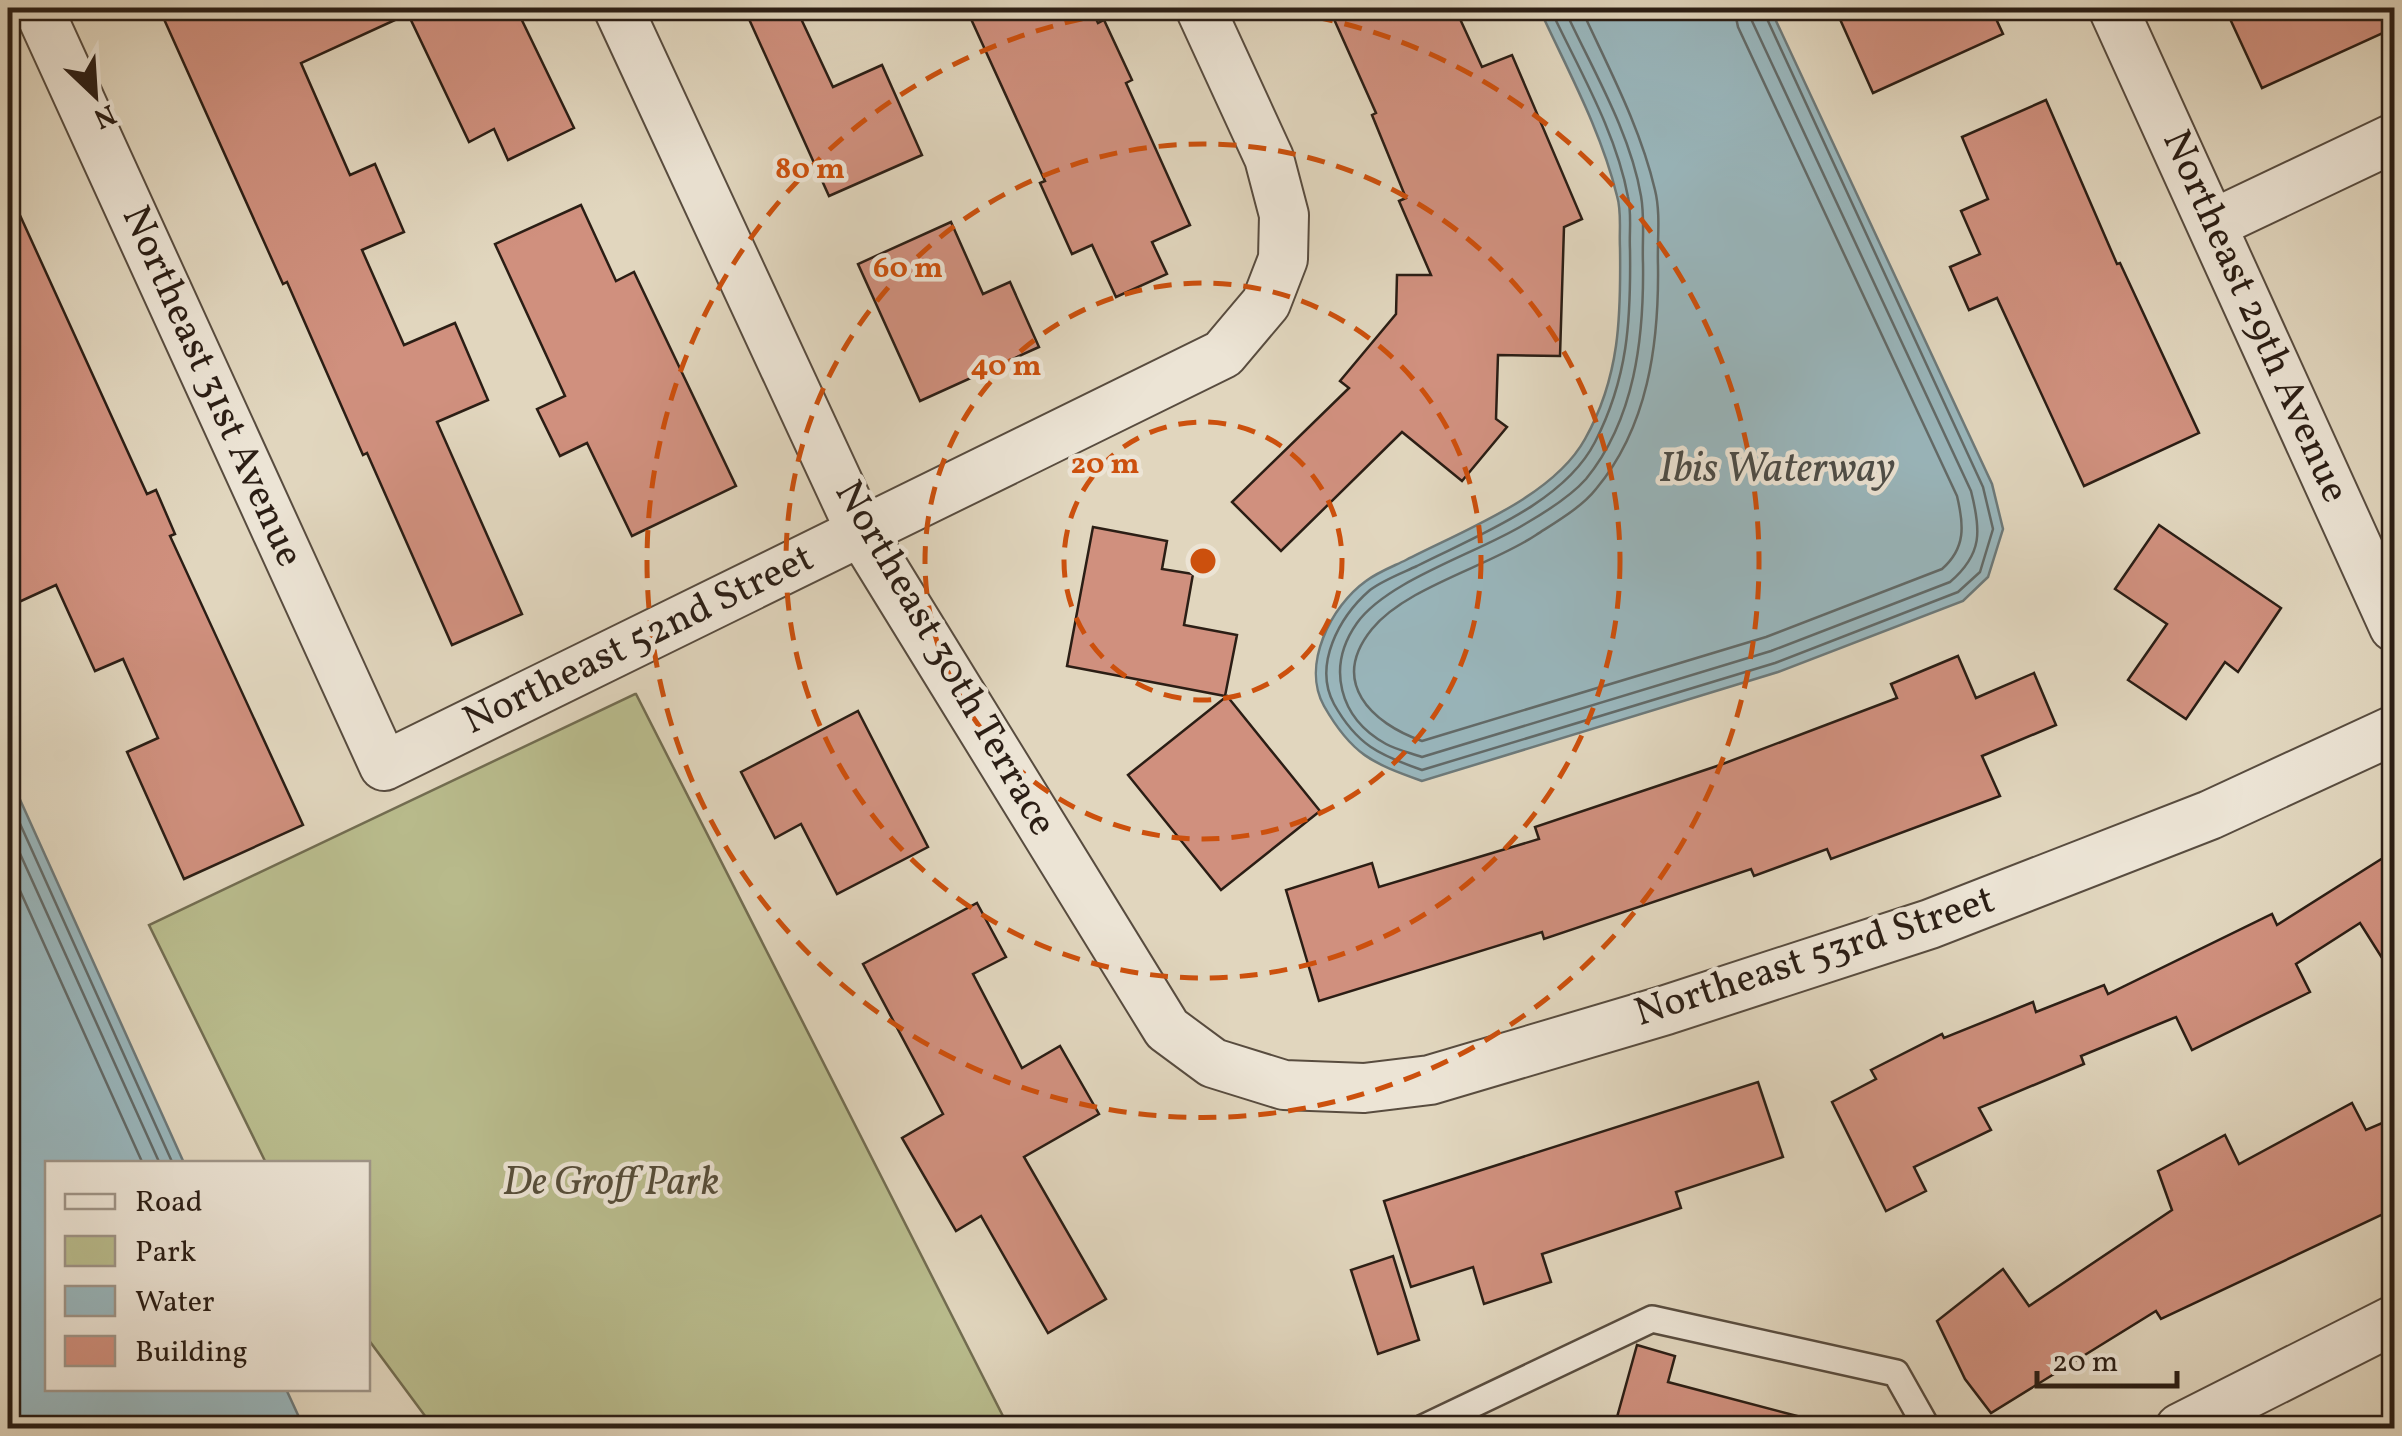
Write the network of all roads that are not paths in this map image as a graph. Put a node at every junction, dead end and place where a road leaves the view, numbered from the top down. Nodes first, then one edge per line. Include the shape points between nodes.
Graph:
1 (38, 8) edge
2 (618, 8) edge
3 (1200, 8) edge
4 (2113, 8) edge
5 (2394, 138) edge
6 (2212, 224) junction
7 (861, 532) junction
8 (2394, 627) edge
9 (2394, 730) edge
10 (384, 766) joint
11 (1214, 1063) joint
12 (2394, 1320) edge
13 (1423, 1428) edge
14 (1927, 1428) edge
15 (2180, 1428) edge

1 - 10 street, Northeast 31st Avenue
2 - 7 street, Northeast 30th Terrace
3 - 7 street, Northeast 52nd Street via 1270,158 1284,215 1283,259 1266,303 1222,354
4 - 6 street, Northeast 29th Avenue
5 - 6 street
6 - 8 street, Northeast 29th Avenue
7 - 10 street, Northeast 52nd Street
7 - 11 street, Northeast 30th Terrace via 1166,1030
9 - 11 street, Northeast 53rd Street via 2210,815 1930,924 1430,1080 1364,1088 1284,1085
12 - 15 street
13 - 14 lane via 1652,1319 1896,1373

